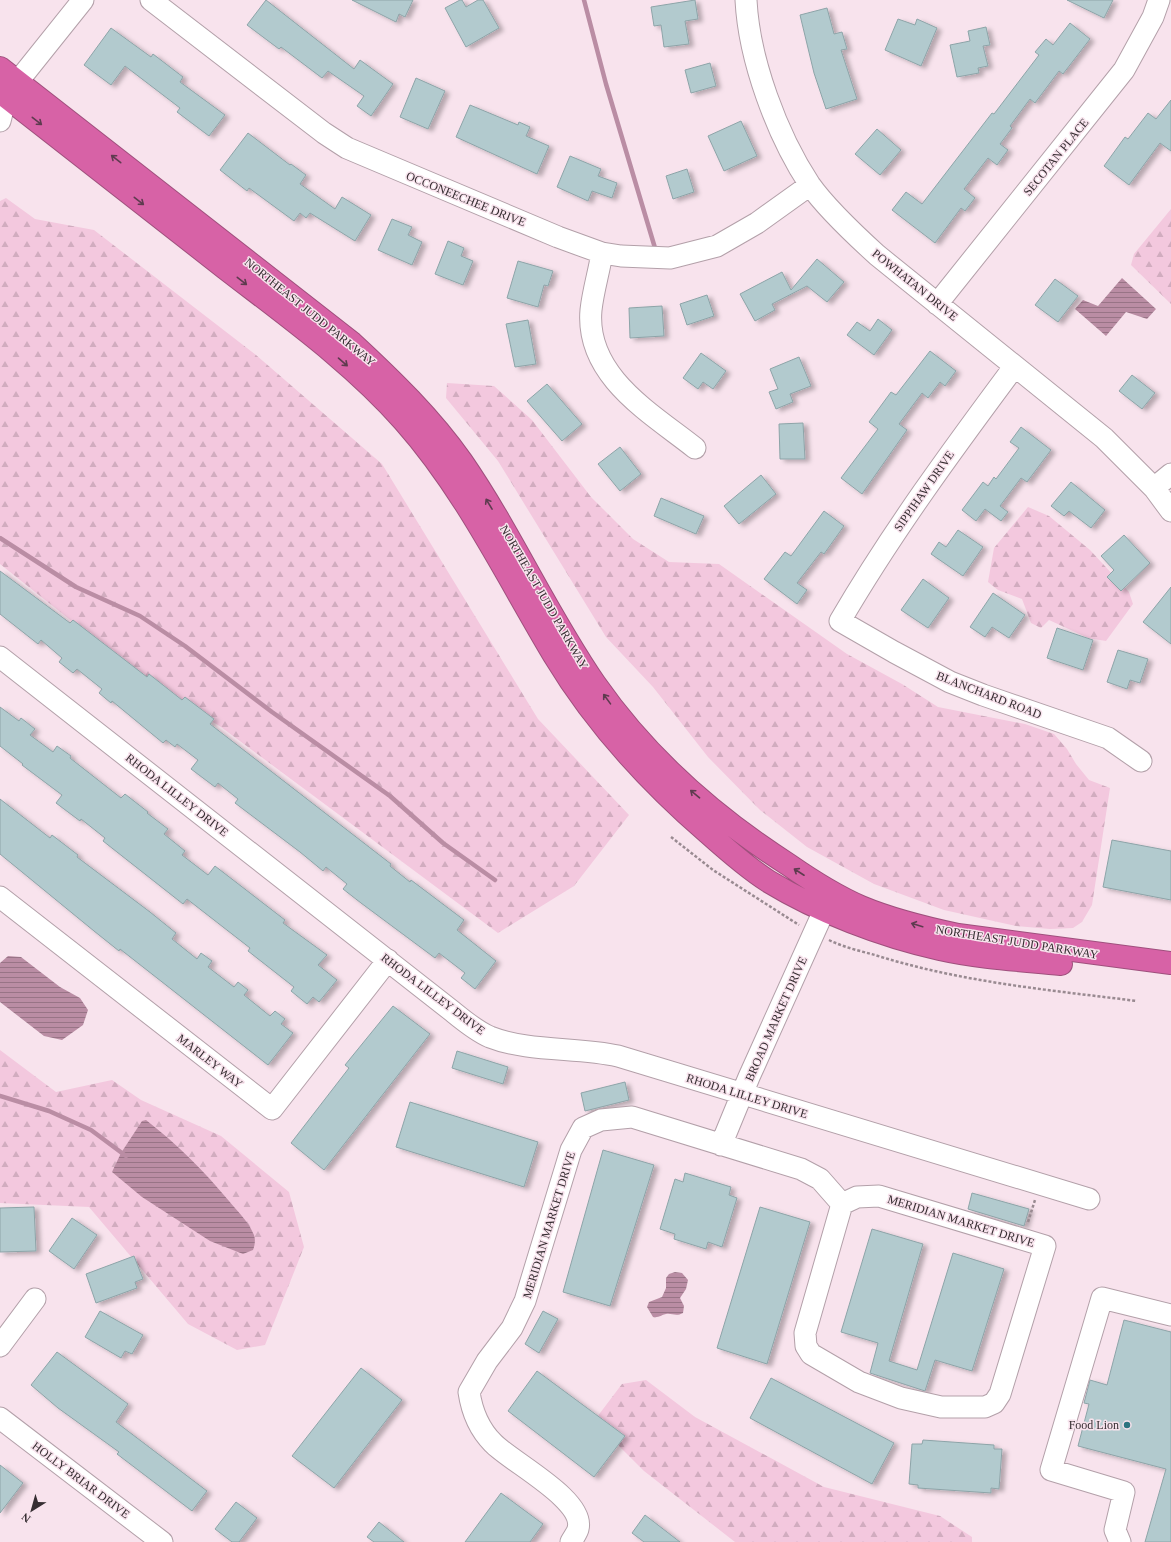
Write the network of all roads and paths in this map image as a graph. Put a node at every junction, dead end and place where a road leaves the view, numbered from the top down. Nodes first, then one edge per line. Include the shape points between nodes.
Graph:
1 (82, 0) edge
2 (151, 0) edge
3 (746, 0) edge
4 (1159, 0) edge
5 (0, 68) edge
6 (6, 93) edge
7 (0, 121) edge
8 (810, 185) junction
9 (602, 253) junction
10 (937, 304) junction
11 (1014, 366) junction
12 (695, 448) dead end
13 (1171, 474) edge
14 (1154, 488) junction
15 (1171, 511) edge
16 (840, 621) joint
17 (0, 657) edge
18 (1141, 761) dead end
19 (671, 837) dead end
20 (0, 896) edge
21 (828, 901) junction
22 (792, 922) dead end
23 (835, 943) dead end
24 (388, 960) junction
25 (1171, 963) edge
26 (1171, 977) edge
27 (1137, 1001) dead end
28 (742, 1095) junction
29 (721, 1145) junction
30 (1089, 1199) dead end
31 (1035, 1200) dead end
32 (842, 1204) junction
33 (1028, 1223) dead end
34 (36, 1299) dead end
35 (1171, 1315) edge
36 (0, 1346) edge
37 (0, 1418) edge
38 (162, 1542) edge
39 (571, 1542) edge
40 (1120, 1542) edge

1 - 6 street
2 - 9 street, OCCONEECHEE DRIVE via 324,134 347,148
3 - 8 street, POWHATAN DRIVE via 749,32 761,79 777,124
4 - 10 street, SECOTAN PLACE via 1153,17 1124,70
5 - 6 highway, NORTHEAST JUDD PARKWAY
6 - 7 street
6 - 21 highway, NORTHEAST JUDD PARKWAY via 305,329 377,392 436,460 461,496 574,687 609,735 673,803 738,859 806,902
8 - 9 street, OCCONEECHEE DRIVE via 750,227 717,246 670,258
8 - 10 street, POWHATAN DRIVE via 848,228
9 - 12 street via 591,310 595,345 601,358 623,390
10 - 11 street, POWHATAN DRIVE
11 - 14 street, POWHATAN DRIVE via 1104,438
11 - 16 street, SIPPIHAW DRIVE via 903,521
13 - 14 street
14 - 15 street, POWHATAN DRIVE
16 - 18 street, BLANCHARD ROAD via 950,682 1108,738
17 - 24 street, RHODA LILLEY DRIVE
19 - 22 path via 713,870
20 - 24 street, MARLEY WAY via 272,1109
25 -> 21 highway, NORTHEAST JUDD PARKWAY via 958,935 860,906
21 - 26 highway, NORTHEAST JUDD PARKWAY via 897,938 942,950
21 - 28 street, BROAD MARKET DRIVE
23 - 27 path via 948,975
24 - 28 street, RHODA LILLEY DRIVE via 471,1026 489,1036 508,1043 618,1056
28 - 29 street, BROAD MARKET DRIVE
28 - 30 street, RHODA LILLEY DRIVE
29 - 32 street, MERIDIAN MARKET DRIVE via 801,1169 820,1179
29 - 39 street, MERIDIAN MARKET DRIVE via 632,1117 602,1120 583,1128 571,1150 526,1301 512,1328 487,1361 469,1392 477,1423 494,1444 561,1494 578,1516 579,1528
31 - 33 path
32 - 32 street, MERIDIAN MARKET DRIVE via 805,1333 806,1346 811,1354 859,1382 901,1398 941,1407 985,1407 994,1403 1000,1394 1045,1246 879,1196 857,1198
34 - 36 street
35 - 40 street via 1102,1298 1051,1470 1124,1492 1115,1530
37 - 38 street, HOLLY BRIAR DRIVE

